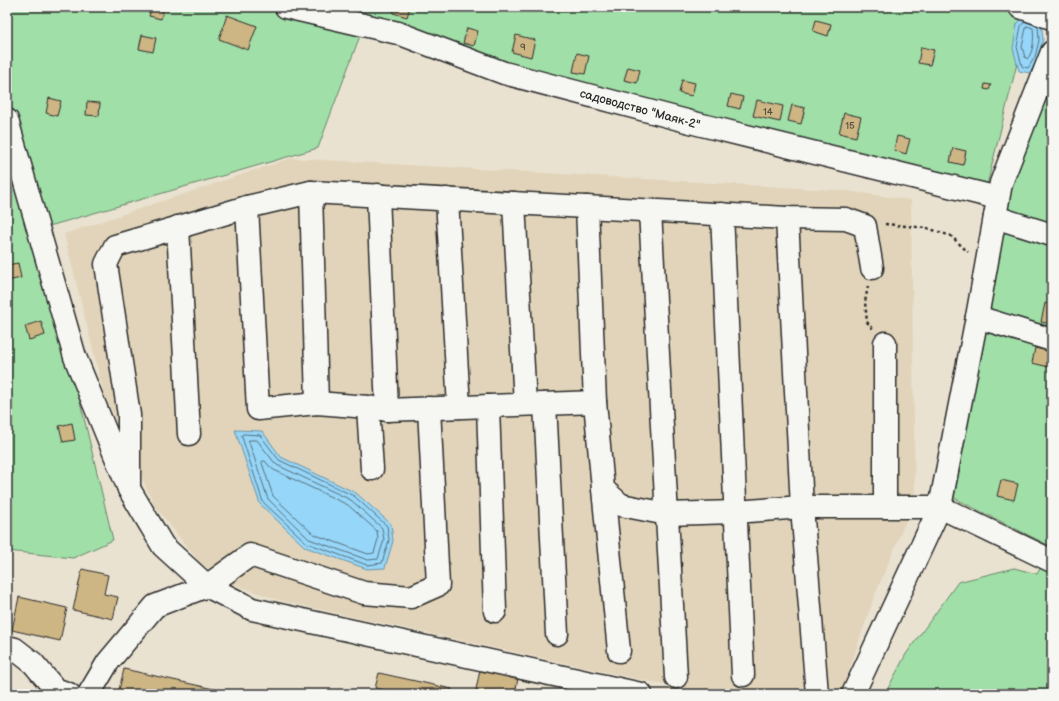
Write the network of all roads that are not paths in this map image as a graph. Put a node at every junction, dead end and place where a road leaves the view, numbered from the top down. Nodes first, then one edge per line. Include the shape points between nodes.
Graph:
1 (286, 7) edge
2 (1020, 7) edge
3 (1051, 17) edge
4 (1052, 52) edge
5 (7, 120) edge
6 (311, 192) junction
7 (378, 195) junction
8 (447, 199) junction
9 (514, 203) junction
10 (247, 207) junction
11 (587, 207) junction
12 (996, 208) junction
13 (650, 210) junction
14 (722, 214) junction
15 (787, 218) junction
16 (178, 227) junction
17 (1052, 235) edge
18 (872, 268) road end
19 (977, 316) junction
20 (1052, 340) edge
21 (885, 343) road end
22 (595, 402) junction
23 (317, 403) junction
24 (535, 404) junction
25 (488, 406) junction
26 (459, 407) junction
27 (429, 408) junction
28 (378, 409) junction
29 (189, 434) dead end
30 (372, 469) dead end
31 (129, 489) junction
32 (603, 489) junction
33 (802, 507) junction
34 (885, 507) junction
35 (940, 507) junction
36 (735, 512) junction
37 (667, 514) junction
38 (1052, 561) edge
39 (207, 586) junction
40 (495, 611) dead end
41 (557, 634) dead end
42 (7, 647) edge
43 (619, 651) dead end
44 (743, 675) dead end
45 (676, 677) dead end
46 (604, 690) edge
47 (59, 692) edge
48 (88, 694) edge
49 (641, 694) edge
50 (817, 694) edge
51 (853, 694) edge

1 - 12 street, садоводство "Маяк-2" via 398,34 504,73 698,124
2 - 3 street
4 - 12 street via 1001,183
5 - 31 street via 75,357
6 - 7 street
6 - 10 street
6 - 23 street
7 - 8 street
7 - 28 street
8 - 9 street
8 - 26 street
9 - 11 street
9 - 24 street
10 - 16 street
10 - 23 street via 258,409
11 - 13 street
11 - 22 street
12 - 17 street, садоводство "Маяк-2"
12 - 19 street
13 - 14 street
13 - 37 street
14 - 15 street
14 - 36 street
15 - 18 street via 846,219 865,226
15 - 33 street
16 - 29 street
16 - 31 street via 115,246 106,264 130,415
19 - 20 street
19 - 35 street
21 - 34 street
22 - 24 street
22 - 32 street
23 - 28 street
24 - 25 street
24 - 41 street
25 - 26 street
25 - 40 street
26 - 27 street
27 - 28 street
27 - 39 street via 438,585 411,597 364,593 250,555
28 - 30 street
31 - 39 street via 163,546
32 - 37 street via 621,505
32 - 43 street
33 - 34 street
33 - 36 street
33 - 50 street
34 - 35 street
35 - 38 street
35 - 51 street
36 - 37 street
36 - 44 street
37 - 45 street
39 - 46 street via 252,609
39 - 48 street via 155,606 108,662
42 - 47 street via 15,649 34,663
46 - 49 street

